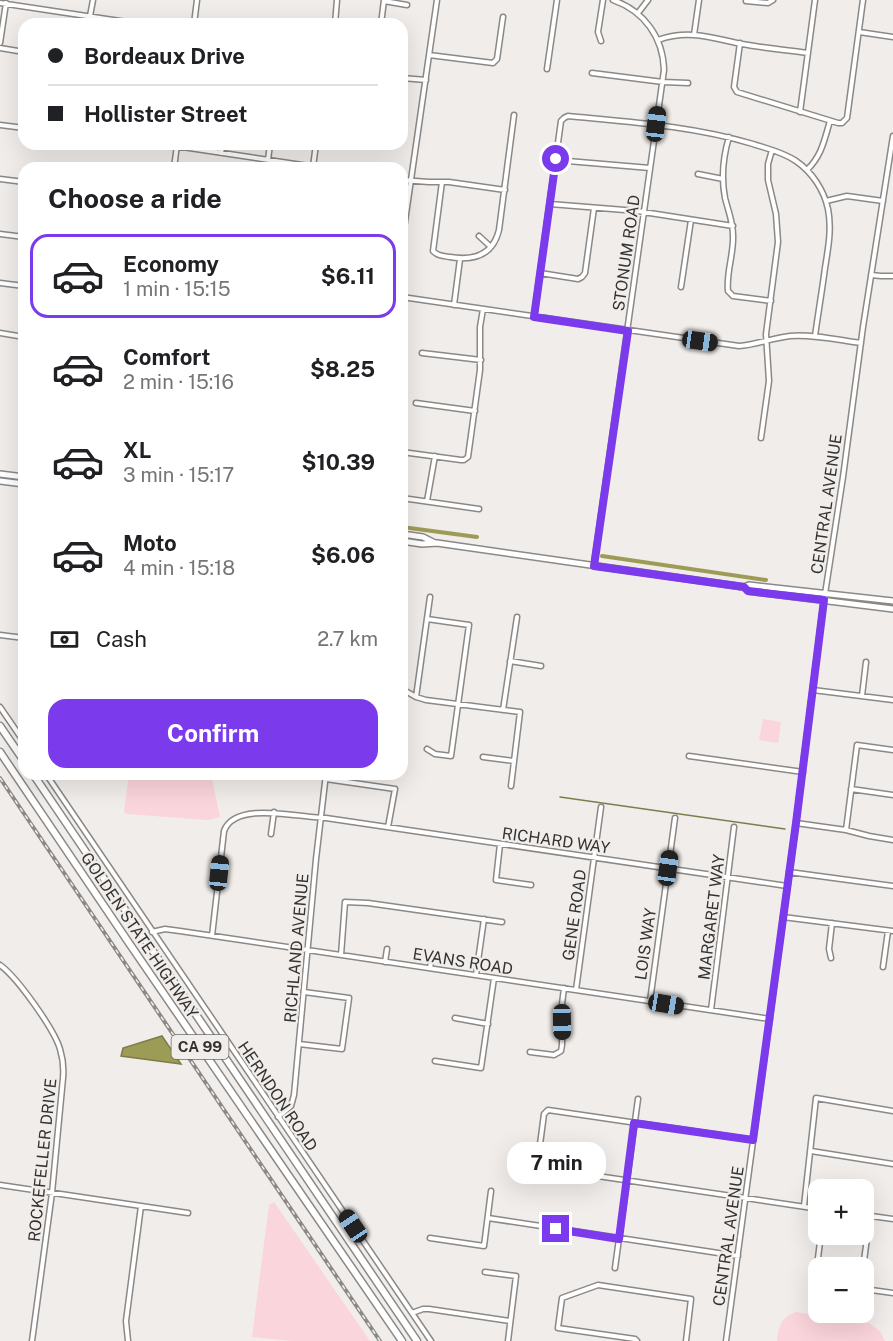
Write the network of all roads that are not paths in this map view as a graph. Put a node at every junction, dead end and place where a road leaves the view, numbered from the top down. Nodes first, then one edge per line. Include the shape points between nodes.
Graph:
1 (93, 0) edge
2 (197, 0) edge
3 (338, 0) edge
4 (437, 0) edge
5 (557, 0) edge
6 (603, 0) edge
7 (613, 0) edge
8 (648, 0) edge
9 (699, 0) edge
10 (773, 0) edge
11 (815, 0) edge
12 (863, 0) edge
13 (384, 1) edge
14 (746, 1) edge
15 (0, 3) edge
16 (6, 3) junction
17 (407, 5) dead end
18 (638, 13) junction
19 (90, 16) junction
20 (503, 17) dead end
21 (102, 18) edge
22 (195, 18) edge
23 (336, 18) edge
24 (382, 18) edge
25 (859, 32) junction
26 (694, 35) junction
27 (893, 37) edge
28 (658, 40) junction
29 (601, 41) dead end
30 (740, 43) junction
31 (0, 44) edge
32 (0, 48) edge
33 (18, 51) edge
34 (808, 54) junction
35 (429, 55) junction
36 (547, 69) dead end
37 (592, 73) dead end
38 (408, 78) edge
39 (426, 80) junction
40 (663, 81) junction
41 (688, 83) dead end
42 (800, 112) junction
43 (514, 115) dead end
44 (830, 121) junction
45 (656, 124) junction
46 (0, 125) edge
47 (18, 127) edge
48 (893, 136) edge
49 (729, 137) junction
50 (204, 150) edge
51 (222, 150) edge
52 (269, 150) edge
53 (772, 150) junction
54 (221, 153) junction
55 (556, 159) junction
56 (268, 160) junction
57 (281, 162) edge
58 (650, 168) junction
59 (807, 170) junction
60 (698, 174) dead end
61 (0, 179) edge
62 (723, 179) junction
63 (18, 181) edge
64 (408, 181) edge
65 (411, 181) junction
66 (442, 182) junction
67 (505, 190) junction
68 (408, 201) edge
69 (826, 201) junction
70 (883, 201) junction
71 (550, 204) junction
72 (594, 208) junction
73 (644, 213) junction
74 (691, 220) junction
75 (733, 226) junction
76 (0, 234) edge
77 (18, 236) edge
78 (479, 236) dead end
79 (491, 247) junction
80 (460, 259) junction
81 (540, 273) junction
82 (871, 275) junction
83 (893, 276) edge
84 (0, 283) edge
85 (18, 285) edge
86 (681, 287) dead end
87 (408, 298) edge
88 (771, 301) junction
89 (454, 305) junction
90 (483, 309) junction
91 (534, 317) junction
92 (628, 331) junction
93 (0, 333) edge
94 (18, 336) edge
95 (815, 336) junction
96 (766, 341) junction
97 (861, 343) junction
98 (422, 352) dead end
99 (481, 360) junction
100 (416, 402) dead end
101 (475, 411) junction
102 (761, 438) dead end
103 (408, 453) edge
104 (435, 456) junction
105 (0, 474) edge
106 (18, 476) edge
107 (0, 481) edge
108 (18, 483) edge
109 (408, 499) edge
110 (427, 501) junction
111 (479, 508) dead end
112 (408, 535) edge
113 (408, 542) edge
114 (437, 543) junction
115 (594, 566) junction
116 (430, 597) dead end
117 (824, 597) junction
118 (893, 601) edge
119 (893, 609) edge
120 (517, 617) dead end
121 (427, 619) junction
122 (0, 635) edge
123 (18, 637) edge
124 (510, 661) junction
125 (866, 662) dead end
126 (542, 666) dead end
127 (813, 690) junction
128 (408, 692) edge
129 (862, 696) junction
130 (416, 697) junction
131 (893, 700) edge
132 (458, 705) junction
133 (0, 706) edge
134 (503, 710) junction
135 (0, 726) edge
136 (18, 733) edge
137 (427, 748) dead end
138 (893, 750) edge
139 (0, 752) edge
140 (18, 752) edge
141 (689, 756) dead end
142 (483, 757) dead end
143 (514, 761) junction
144 (803, 772) junction
145 (18, 779) edge
146 (19, 780) edge
147 (37, 780) edge
148 (50, 780) edge
149 (326, 780) edge
150 (347, 780) edge
151 (511, 786) dead end
152 (851, 789) junction
153 (893, 795) edge
154 (601, 807) dead end
155 (274, 812) junction
156 (321, 818) junction
157 (675, 818) dead end
158 (796, 823) junction
159 (388, 827) junction
160 (734, 827) dead end
161 (846, 830) junction
162 (271, 834) dead end
163 (893, 840) edge
164 (500, 844) junction
165 (594, 858) junction
166 (668, 868) junction
167 (789, 872) junction
168 (728, 877) junction
169 (531, 885) dead end
170 (787, 886) junction
171 (893, 886) edge
172 (783, 917) junction
173 (484, 919) junction
174 (502, 922) dead end
175 (832, 923) junction
176 (890, 931) edge
177 (152, 932) junction
178 (212, 936) junction
179 (387, 949) dead end
180 (308, 950) junction
181 (340, 955) junction
182 (432, 956) dead end
183 (831, 958) dead end
184 (385, 962) junction
185 (0, 965) edge
186 (883, 967) dead end
187 (430, 968) junction
188 (476, 975) junction
189 (494, 978) junction
190 (564, 988) junction
191 (576, 990) junction
192 (304, 992) junction
193 (650, 1001) junction
194 (711, 1010) junction
195 (455, 1018) dead end
196 (770, 1019) junction
197 (488, 1024) junction
198 (299, 1044) junction
199 (530, 1052) dead end
200 (435, 1061) dead end
201 (638, 1099) dead end
202 (893, 1111) edge
203 (278, 1117) junction
204 (634, 1123) junction
205 (753, 1140) junction
206 (811, 1151) junction
207 (893, 1164) edge
208 (627, 1181) junction
209 (0, 1185) edge
210 (491, 1191) dead end
211 (52, 1193) junction
212 (745, 1198) junction
213 (141, 1206) junction
214 (804, 1206) junction
215 (808, 1207) edge
216 (188, 1213) dead end
217 (874, 1217) edge
218 (488, 1218) junction
219 (893, 1219) edge
220 (430, 1238) dead end
221 (619, 1239) junction
222 (738, 1256) junction
223 (615, 1268) dead end
224 (485, 1272) dead end
225 (874, 1290) edge
226 (893, 1293) edge
227 (412, 1313) junction
228 (510, 1321) junction
229 (32, 1341) edge
230 (128, 1341) edge
231 (402, 1341) edge
232 (417, 1341) edge
233 (431, 1341) edge
234 (508, 1341) edge
235 (637, 1341) edge
236 (686, 1341) edge
237 (726, 1341) edge

1 - 19 street
2 - 22 street
3 - 23 street
4 - 35 street
5 - 36 street
6 - 29 street via 598,32
7 - 18 street, STONUM ROAD
8 - 18 street
9 - 26 street
10 - 14 street
11 - 34 street
12 - 25 street
13 - 17 street
13 - 24 street
15 - 16 street
16 - 19 street
16 - 31 street
18 - 28 street, STONUM ROAD
19 - 21 street
20 - 35 street via 494,62
25 - 27 street
25 - 44 street via 847,118 844,122
26 - 28 street
26 - 30 street
28 - 40 street, STONUM ROAD via 664,62
30 - 34 street
30 - 42 street via 735,90
32 - 33 street
34 - 42 street
35 - 39 street
37 - 40 street
38 - 39 street
39 - 65 street
40 - 41 street
40 - 45 street, STONUM ROAD
42 - 44 street
43 - 67 street
44 - 59 street via 822,150
45 - 49 street
45 - 55 street via 568,116 561,121
45 - 58 street, STONUM ROAD
46 - 47 street
48 - 70 street, CENTRAL AVENUE
49 - 53 street
49 - 62 street
50 - 54 street
51 - 54 street
52 - 56 street
53 - 59 street
53 - 88 street via 768,180 778,236
54 - 56 street
55 - 58 street
55 - 71 street
56 - 57 street
58 - 73 street, STONUM ROAD
59 - 69 street
60 - 62 street
61 - 63 street
62 - 75 street
64 - 65 street
65 - 66 street
65 - 68 street
66 - 67 street
66 - 80 street via 432,249 437,255
67 - 79 street via 498,234
69 - 70 street via 847,196
69 - 95 street via 830,229
70 - 82 street, CENTRAL AVENUE
71 - 72 street
71 - 81 street
72 - 73 street
72 - 81 street via 582,277
73 - 74 street
73 - 92 street, STONUM ROAD
74 - 75 street
74 - 86 street
75 - 88 street via 728,291 733,296
76 - 77 street
78 - 79 street
79 - 80 street via 478,256
80 - 89 street
81 - 91 street
82 - 83 street
82 - 97 street, CENTRAL AVENUE
84 - 85 street
87 - 89 street
88 - 96 street
89 - 90 street
90 - 91 street
90 - 99 street
91 - 92 street
92 - 96 street via 739,346
92 - 115 street, STONUM ROAD
93 - 94 street
95 - 96 street
95 - 97 street
96 - 102 street via 769,381
97 - 117 street, CENTRAL AVENUE
98 - 99 street
99 - 101 street
100 - 101 street
101 - 104 street via 466,458
103 - 104 street
104 - 110 street
105 - 106 main road
107 - 108 main road
109 - 110 street
110 - 111 street
112 - 114 main road
113 - 114 main road
114 - 115 main road
115 - 117 main road
116 - 121 street
117 - 118 main road
117 - 119 main road
117 - 127 street, CENTRAL AVENUE
120 - 124 street
121 - 130 street
121 - 132 street via 469,625
122 - 123 street
124 - 126 street
124 - 134 street
125 - 129 street
127 - 129 street
127 - 144 street, CENTRAL AVENUE
128 - 130 street
129 - 131 street
130 - 132 street
132 - 134 street
132 - 137 street via 451,756 435,754
133 - 136 street
134 - 143 street via 520,712
135 - 140 highway
138 - 152 street via 857,745
139 - 145 highway, GOLDEN STATE HIGHWAY / CA 99
141 - 144 street
142 - 143 street
143 - 151 street
144 - 158 street, CENTRAL AVENUE
146 - 231 highway, GOLDEN STATE HIGHWAY / CA 99
147 - 232 highway, GOLDEN STATE HIGHWAY / CA 99
148 - 177 street, HERNDON ROAD
149 - 156 street, RICHLAND AVENUE
150 - 159 street via 394,789
152 - 153 street
152 - 161 street
154 - 165 street, GENE ROAD
155 - 156 street, RICHARD WAY
155 - 162 street
155 - 178 street, RICHARD WAY via 238,817 225,826
156 - 159 street, RICHARD WAY
156 - 180 street, RICHLAND AVENUE
157 - 166 street, LOIS WAY
158 - 161 street
158 - 167 street, CENTRAL AVENUE
159 - 164 street, RICHARD WAY
160 - 168 street, MARGARET WAY
161 - 163 street
164 - 165 street, RICHARD WAY
164 - 169 street via 496,880
165 - 166 street, RICHARD WAY
165 - 191 street, GENE ROAD
166 - 168 street, RICHARD WAY
166 - 193 street, LOIS WAY
167 - 170 street, CENTRAL AVENUE
167 - 171 street
168 - 170 street, RICHARD WAY
168 - 194 street, MARGARET WAY
170 - 172 street, CENTRAL AVENUE
172 - 175 street
172 - 196 street, CENTRAL AVENUE
173 - 174 street
173 - 181 street via 345,902
173 - 188 street
175 - 176 street
175 - 183 street
176 - 186 street
177 - 178 street, EVANS ROAD via 165,929
177 - 203 street, HERNDON ROAD
178 - 180 street, EVANS ROAD
179 - 184 street
180 - 181 street, EVANS ROAD
180 - 192 street, RICHLAND AVENUE
181 - 184 street, EVANS ROAD
182 - 187 street
184 - 187 street, EVANS ROAD
185 - 211 street, ROCKEFELLER DRIVE via 18,982 53,1032 62,1057
187 - 188 street, EVANS ROAD
188 - 189 street, EVANS ROAD
189 - 190 street, EVANS ROAD
189 - 197 street
190 - 191 street, EVANS ROAD
190 - 199 street via 561,1051 554,1055
191 - 193 street, EVANS ROAD
192 - 198 street, RICHLAND AVENUE
192 - 198 street via 349,998 342,1049
193 - 194 street, EVANS ROAD
194 - 196 street, EVANS ROAD
195 - 197 street
196 - 205 street, CENTRAL AVENUE
197 - 200 street via 481,1068
198 - 203 street, RICHLAND AVENUE via 293,1101
201 - 204 street
202 - 206 street via 816,1098
203 - 227 street, HERNDON ROAD
204 - 205 street
204 - 208 street
204 - 208 street via 548,1110 544,1114 537,1167
205 - 212 street, CENTRAL AVENUE
206 - 207 street
206 - 214 street
208 - 212 street
208 - 221 street
209 - 211 street
210 - 218 street
211 - 213 street
211 - 229 street, ROCKEFELLER DRIVE
212 - 214 street
212 - 222 street, CENTRAL AVENUE
213 - 216 street
213 - 230 street via 126,1322
214 - 215 street
217 - 219 street
218 - 220 street via 484,1246
218 - 221 street
221 - 222 street
221 - 223 street
222 - 237 street, CENTRAL AVENUE
224 - 228 street via 516,1276
225 - 226 street
227 - 228 street via 423,1309
227 - 233 street, HERNDON ROAD
228 - 234 street
235 - 236 street via 558,1328 562,1299 598,1285 691,1299

